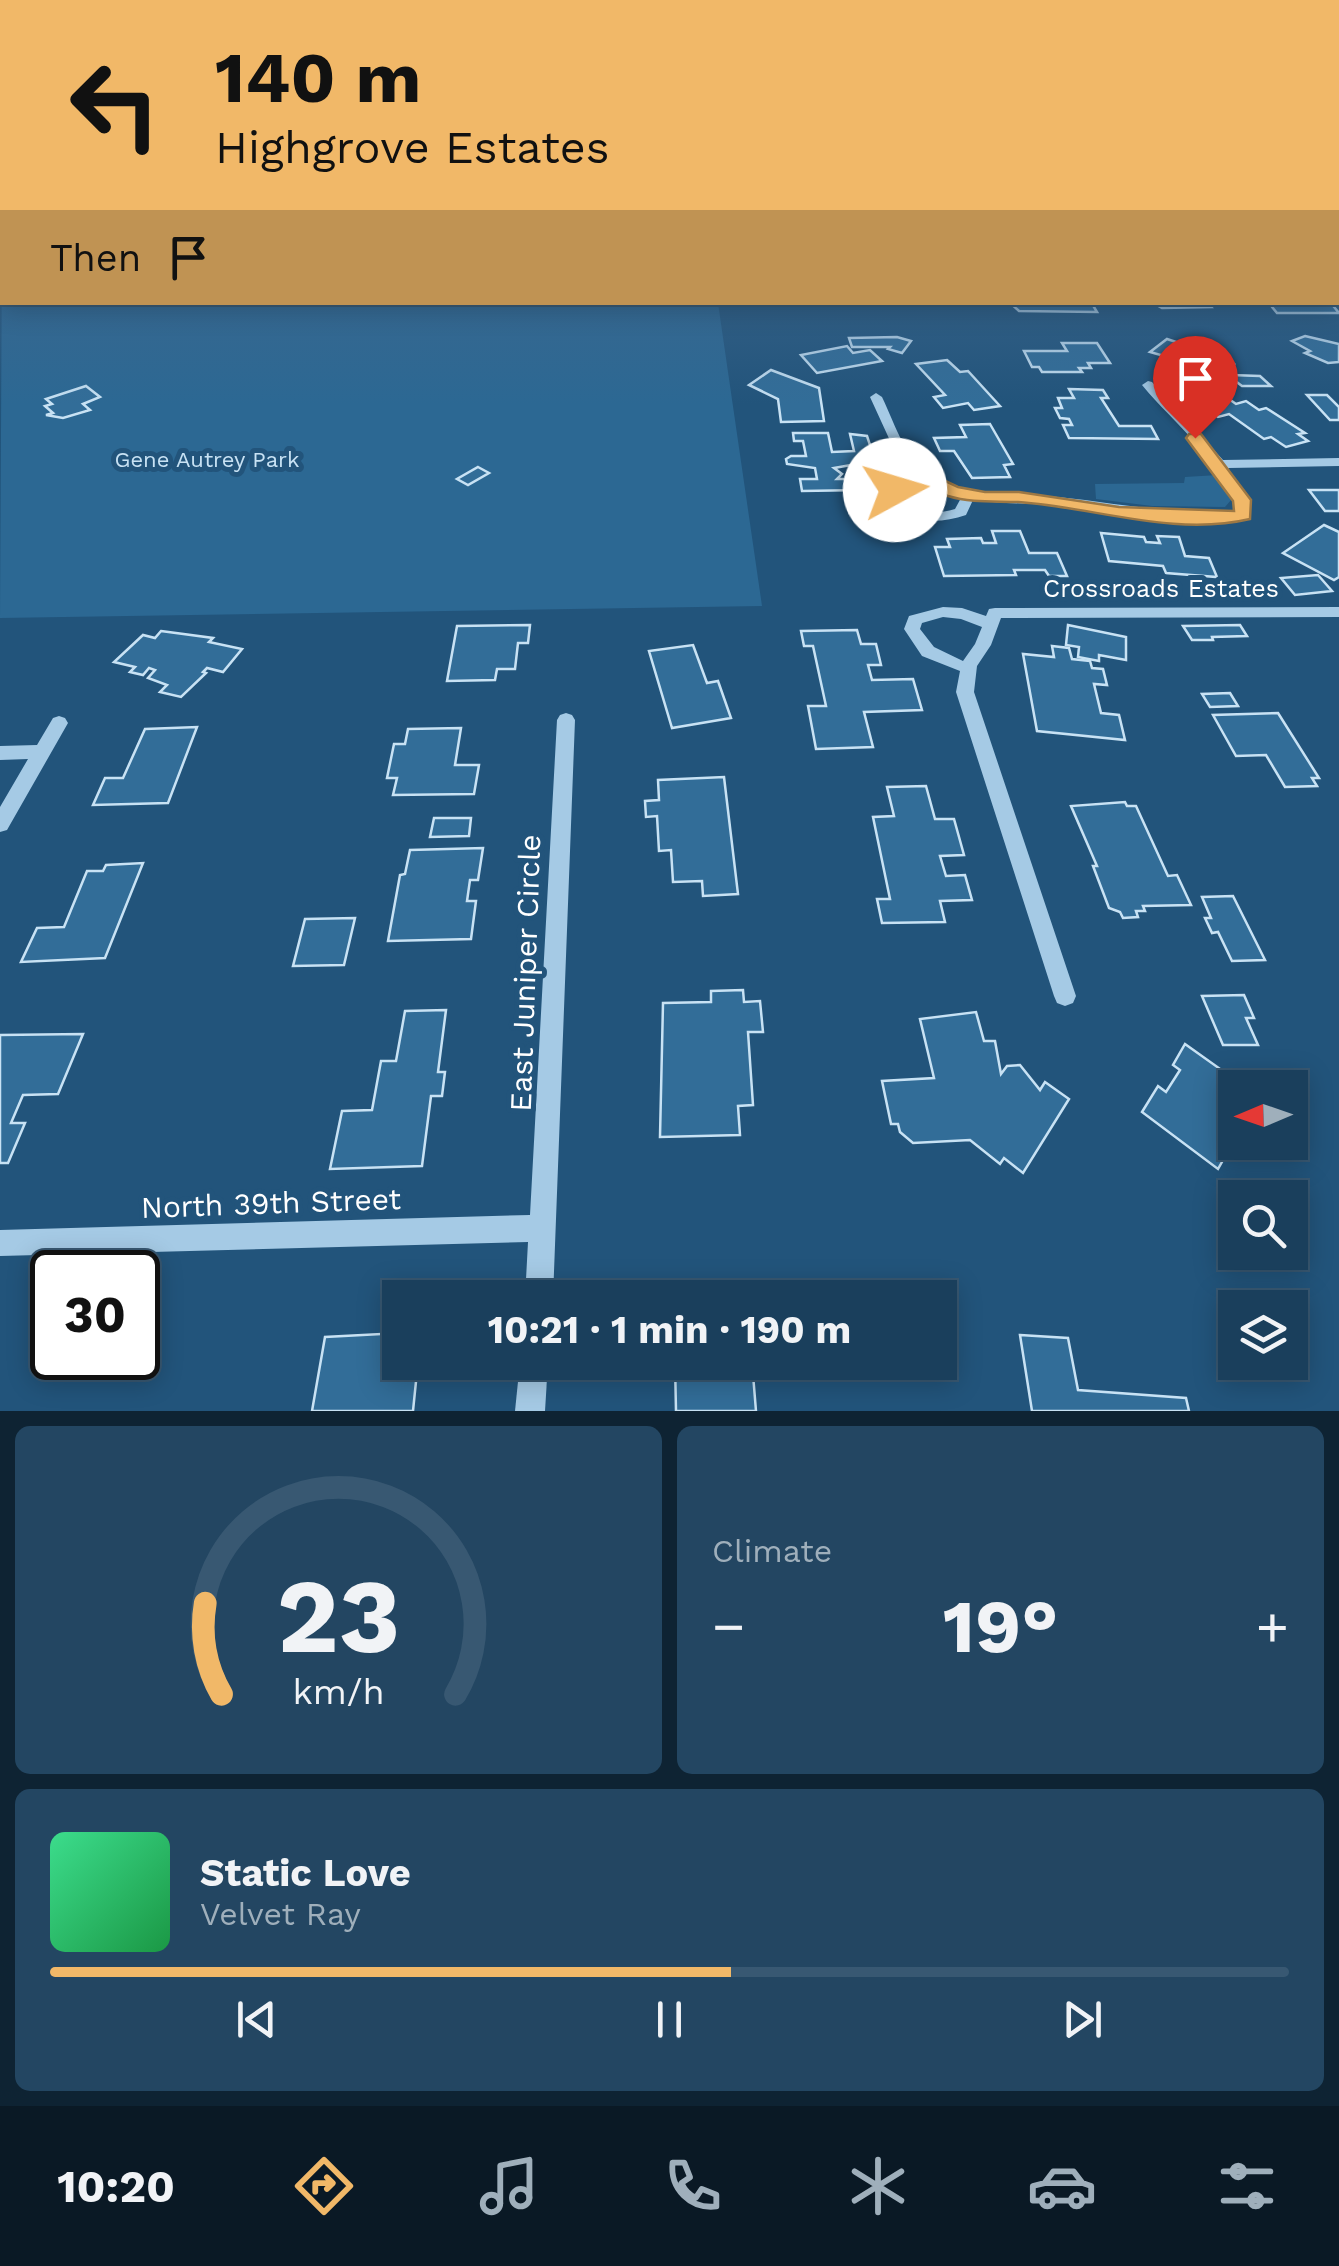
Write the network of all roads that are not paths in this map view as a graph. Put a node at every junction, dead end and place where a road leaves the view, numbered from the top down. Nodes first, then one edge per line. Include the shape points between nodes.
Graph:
1 (1148, 385) dead end
2 (876, 397) dead end
3 (1339, 462) edge
4 (1218, 464) junction
5 (920, 474) junction
6 (969, 494) junction
7 (1339, 612) edge
8 (989, 624) junction
9 (968, 668) junction
10 (566, 720) dead end
11 (59, 724) dead end
12 (40, 752) junction
13 (0, 753) edge
14 (0, 824) edge
15 (1065, 996) dead end
16 (544, 1228) junction
17 (0, 1242) edge
18 (540, 1280) edge
19 (533, 1380) edge
20 (530, 1411) edge

1 - 4 street
2 - 5 street
3 - 4 street
4 - 6 street via 1242,500 1244,515 1119,513
5 - 6 street
5 - 6 street via 893,497 913,514 952,516
7 - 8 street, Crossroads Estates via 995,613
8 - 9 street
8 - 9 street, Crossroads Estates via 946,611 915,620 912,629 923,650
9 - 15 street via 965,692
10 - 16 street, East Juniper Circle
11 - 12 street
12 - 13 street
12 - 14 street
16 - 17 street, North 39th Street
16 - 18 street, East Juniper Circle
19 - 20 street

